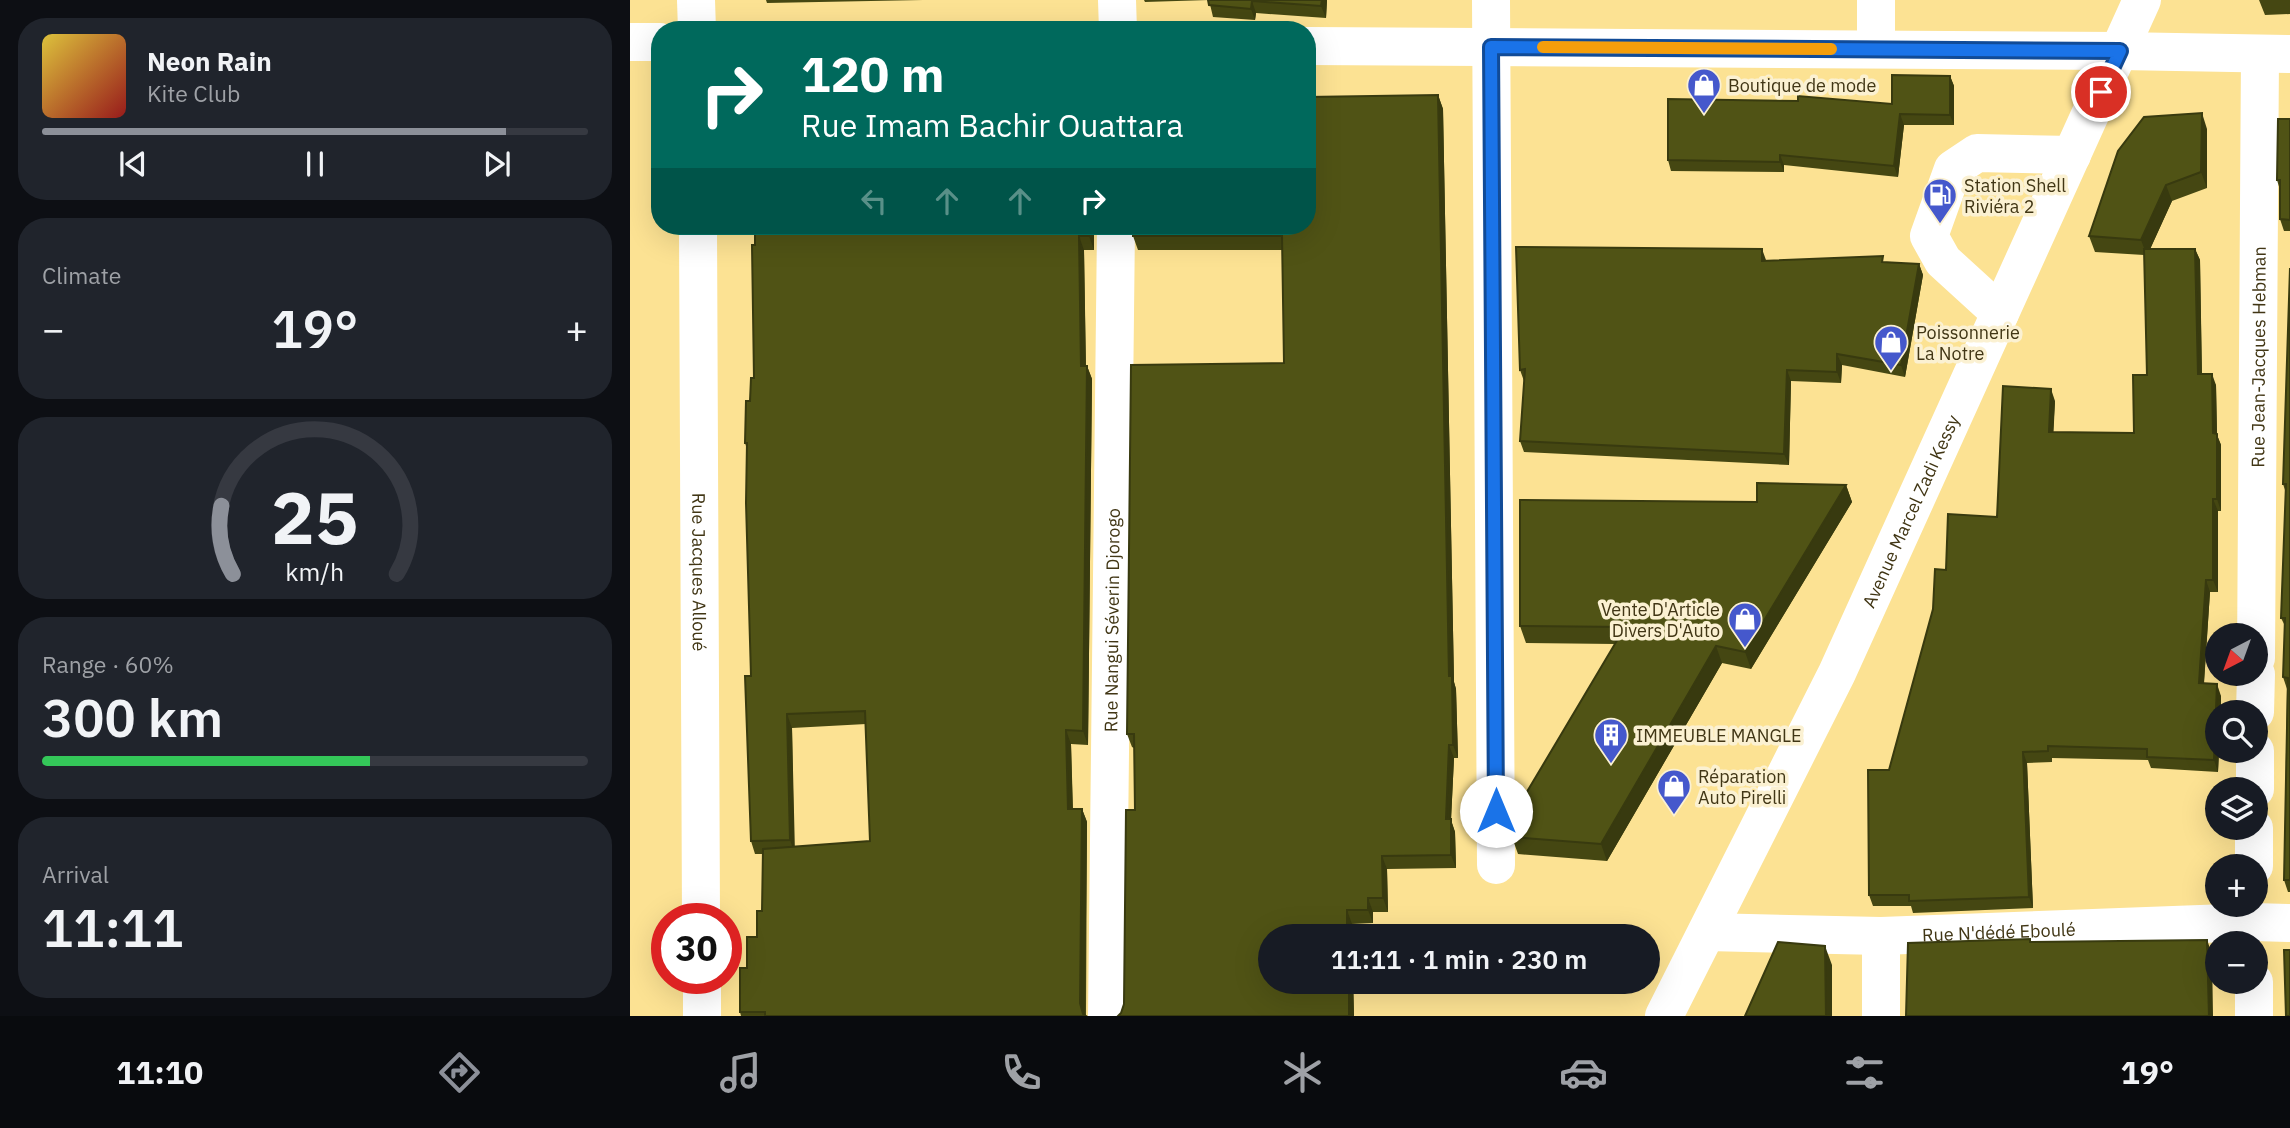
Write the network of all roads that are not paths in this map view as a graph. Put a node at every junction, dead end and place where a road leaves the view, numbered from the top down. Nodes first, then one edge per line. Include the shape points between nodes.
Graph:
1 (696, 0) edge
2 (1117, 0) edge
3 (1491, 0) edge
4 (1875, 0) edge
5 (2142, 0) edge
6 (697, 21) edge
7 (1118, 21) edge
8 (630, 42) edge
9 (651, 43) edge
10 (1316, 46) edge
11 (1491, 47) junction
12 (1876, 49) junction
13 (2120, 51) junction
14 (2275, 54) edge
15 (2072, 155) junction
16 (698, 235) edge
17 (1116, 235) edge
18 (2000, 313) junction
19 (2257, 623) edge
20 (1496, 866) dead end
21 (701, 903) edge
22 (2263, 923) edge
23 (1707, 932) junction
24 (1881, 936) junction
25 (702, 994) edge
26 (2254, 994) edge
27 (702, 1016) edge
28 (1108, 1016) edge
29 (1664, 1016) edge
30 (1881, 1016) edge
31 (2254, 1016) edge

1 - 6 street
2 - 7 street
3 - 11 street
4 - 12 street
5 - 13 street, Avenue Marcel Zadi Kessy
8 - 9 street
10 - 11 street
11 - 12 street
11 - 20 street
12 - 13 street
13 - 14 street
13 - 15 street, Avenue Marcel Zadi Kessy
14 - 19 street, Rue Jean-Jacques Hebman
15 - 18 street, Avenue Marcel Zadi Kessy
15 - 18 street via 1977,153 1953,169 1929,236 1943,261
16 - 21 street, Rue Jacques Alloué
17 - 28 street, Rue Nangui Séverin Djorogo
18 - 23 street, Avenue Marcel Zadi Kessy via 1837,673
22 - 24 street, Rue N'dédé Eboulé
23 - 24 street, Rue N'dédé Eboulé
23 - 29 street, Avenue Marcel Zadi Kessy
24 - 30 street
25 - 27 street
26 - 31 street

